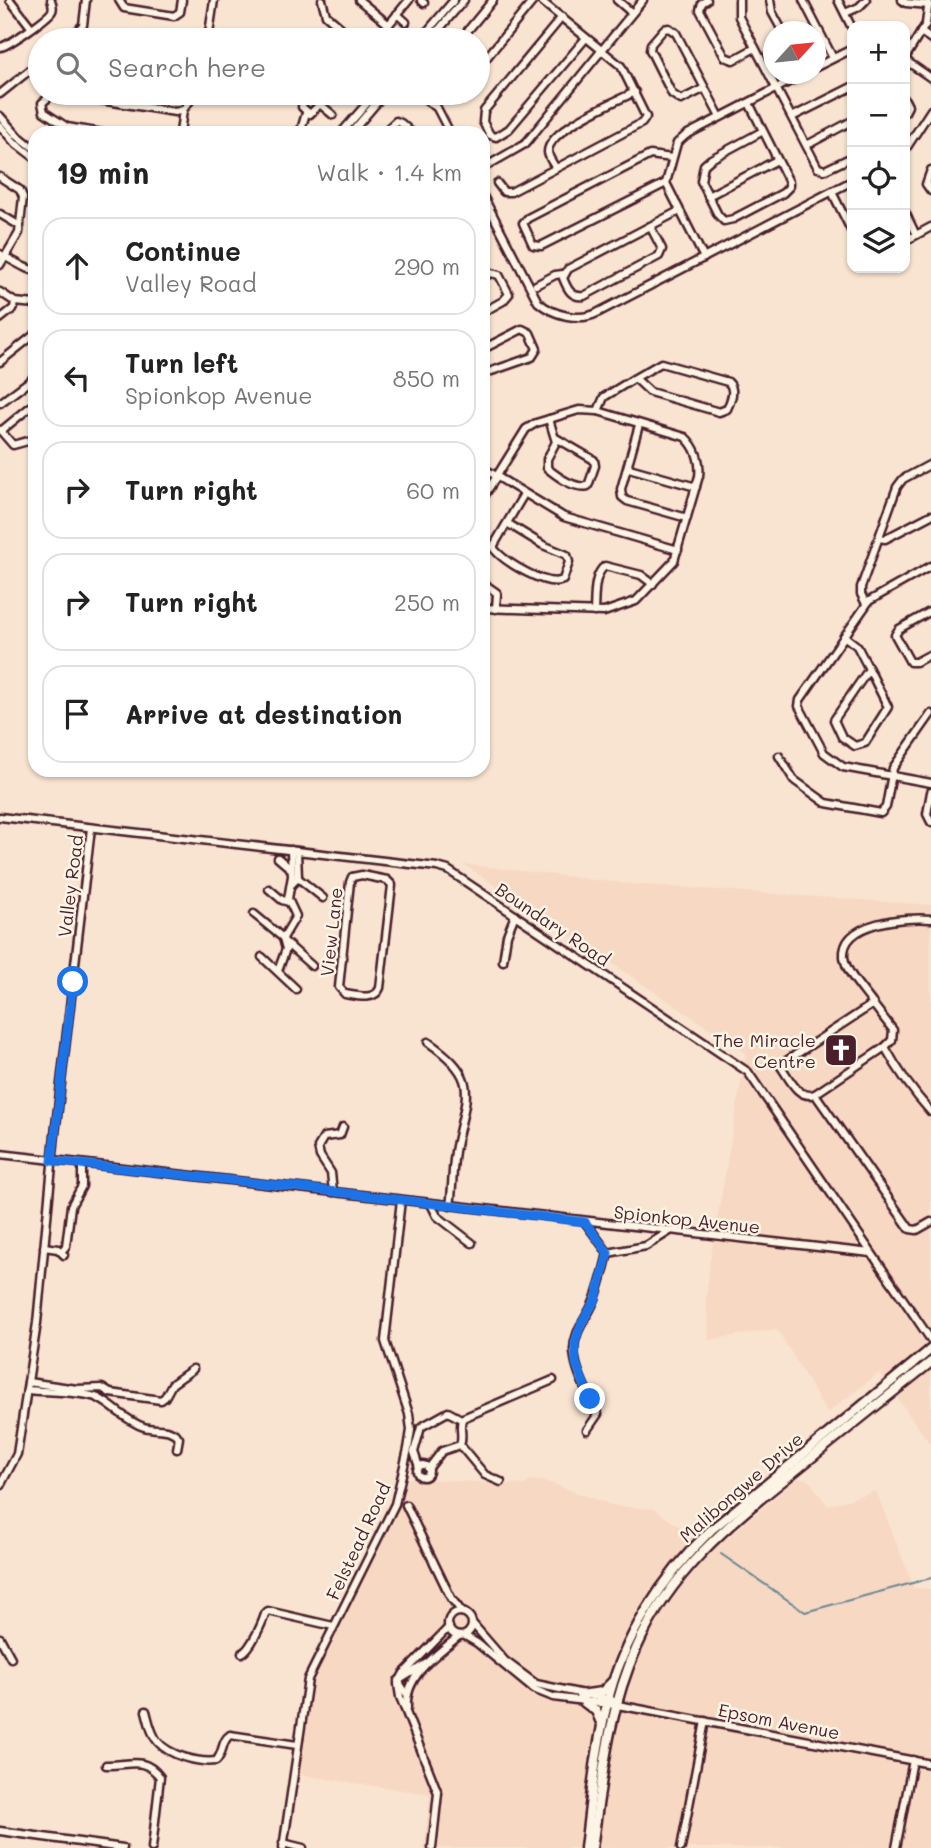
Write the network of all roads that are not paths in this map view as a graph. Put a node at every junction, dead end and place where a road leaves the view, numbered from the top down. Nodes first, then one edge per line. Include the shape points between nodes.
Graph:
1 (10, 0) edge
2 (51, 0) edge
3 (86, 0) edge
4 (119, 0) edge
5 (182, 0) edge
6 (214, 0) edge
7 (322, 0) edge
8 (359, 0) edge
9 (409, 0) edge
10 (454, 0) edge
11 (464, 0) edge
12 (493, 0) edge
13 (534, 0) edge
14 (540, 0) edge
15 (617, 0) edge
16 (643, 0) edge
17 (707, 0) edge
18 (739, 0) edge
19 (803, 0) edge
20 (838, 0) edge
21 (866, 0) edge
22 (902, 0) edge
23 (770, 1) edge
24 (929, 2) edge
25 (632, 13) junction
26 (845, 13) junction
27 (397, 14) junction
28 (562, 17) junction
29 (777, 21) edge
30 (812, 21) edge
31 (849, 21) edge
32 (406, 22) dead end
33 (389, 25) junction
34 (32, 27) joint
35 (80, 28) edge
36 (210, 28) edge
37 (342, 28) edge
38 (386, 28) edge
39 (430, 28) edge
40 (440, 28) edge
41 (470, 28) edge
42 (28, 30) edge
43 (921, 32) junction
44 (586, 38) junction
45 (931, 39) edge
46 (1, 47) edge
47 (826, 47) edge
48 (755, 48) junction
49 (603, 50) junction
50 (910, 51) edge
51 (847, 52) edge
52 (490, 53) edge
53 (833, 58) junction
54 (826, 62) edge
55 (910, 63) edge
56 (28, 72) edge
57 (931, 78) edge
58 (785, 84) edge
59 (705, 89) junction
60 (776, 89) junction
61 (847, 90) edge
62 (635, 92) junction
63 (0, 94) edge
64 (749, 103) junction
65 (490, 104) edge
66 (42, 105) edge
67 (127, 105) edge
68 (187, 105) edge
69 (302, 105) edge
70 (321, 105) joint
71 (366, 105) edge
72 (376, 105) edge
73 (433, 105) edge
74 (489, 105) edge
75 (183, 110) junction
76 (931, 110) edge
77 (306, 113) junction
78 (333, 115) dead end
79 (0, 116) edge
80 (720, 117) junction
81 (792, 117) junction
82 (847, 124) edge
83 (0, 126) edge
84 (65, 126) edge
85 (181, 126) edge
86 (302, 126) edge
87 (347, 126) edge
88 (357, 126) edge
89 (389, 126) edge
90 (404, 126) edge
91 (446, 126) edge
92 (484, 126) edge
93 (763, 131) junction
94 (490, 135) edge
95 (28, 143) edge
96 (807, 145) junction
97 (907, 147) edge
98 (28, 153) edge
99 (672, 158) junction
100 (777, 159) junction
101 (847, 160) edge
102 (490, 164) edge
103 (555, 167) junction
104 (931, 170) edge
105 (0, 177) edge
106 (497, 183) dead end
107 (666, 183) junction
108 (847, 184) edge
109 (931, 191) edge
110 (832, 192) junction
111 (709, 196) junction
112 (490, 209) edge
113 (679, 211) junction
114 (0, 214) edge
115 (847, 215) edge
116 (910, 222) edge
117 (20, 226) junction
118 (650, 226) junction
119 (931, 227) edge
120 (916, 235) junction
121 (910, 238) edge
122 (2, 255) edge
123 (704, 258) junction
124 (0, 265) edge
125 (28, 269) edge
126 (490, 274) edge
127 (563, 274) junction
128 (536, 285) dead end
129 (0, 292) edge
130 (15, 302) junction
131 (28, 303) edge
132 (490, 308) edge
133 (0, 320) edge
134 (28, 340) edge
135 (490, 345) edge
136 (0, 362) edge
137 (490, 372) edge
138 (635, 377) junction
139 (28, 382) edge
140 (0, 403) edge
141 (28, 409) edge
142 (598, 411) junction
143 (549, 419) junction
144 (639, 425) junction
145 (1, 430) edge
146 (556, 438) junction
147 (28, 441) edge
148 (931, 464) edge
149 (629, 468) junction
150 (490, 472) edge
151 (497, 477) junction
152 (696, 487) junction
153 (490, 488) edge
154 (524, 494) junction
155 (931, 515) edge
156 (687, 518) junction
157 (507, 523) junction
158 (879, 538) junction
159 (678, 550) junction
160 (931, 566) edge
161 (653, 584) junction
162 (490, 588) edge
163 (866, 604) junction
164 (490, 609) edge
165 (496, 609) junction
166 (931, 611) edge
167 (594, 612) junction
168 (844, 636) junction
169 (931, 654) edge
170 (869, 669) junction
171 (931, 714) edge
172 (779, 756) dead end
173 (892, 776) junction
174 (931, 783) edge
175 (931, 792) edge
176 (0, 817) edge
177 (931, 822) edge
178 (91, 828) junction
179 (294, 851) junction
180 (278, 858) dead end
181 (374, 860) junction
182 (294, 870) junction
183 (373, 875) junction
184 (298, 878) junction
185 (291, 885) junction
186 (269, 889) dead end
187 (323, 898) dead end
188 (289, 902) junction
189 (254, 914) dead end
190 (514, 915) junction
191 (931, 919) edge
192 (284, 940) junction
193 (262, 957) dead end
194 (503, 961) dead end
195 (312, 966) dead end
196 (278, 971) junction
197 (296, 989) dead end
198 (873, 1004) junction
199 (428, 1042) dead end
200 (885, 1047) junction
201 (816, 1094) junction
202 (931, 1112) edge
203 (343, 1126) dead end
204 (0, 1154) edge
205 (52, 1161) junction
206 (82, 1165) junction
207 (333, 1192) junction
208 (401, 1200) junction
209 (431, 1204) junction
210 (450, 1206) junction
211 (585, 1222) junction
212 (931, 1222) edge
213 (670, 1231) junction
214 (472, 1243) dead end
215 (44, 1247) junction
216 (608, 1253) junction
217 (871, 1253) junction
218 (931, 1340) edge
219 (931, 1349) edge
220 (931, 1362) edge
221 (193, 1369) dead end
222 (553, 1380) dead end
223 (27, 1386) junction
224 (461, 1419) junction
225 (587, 1430) dead end
226 (460, 1445) junction
227 (177, 1449) dead end
228 (418, 1470) junction
229 (403, 1471) junction
230 (501, 1482) dead end
231 (0, 1486) edge
232 (406, 1505) dead end
233 (713, 1533) junction
234 (705, 1541) junction
235 (451, 1598) junction
236 (462, 1612) junction
237 (451, 1616) junction
238 (472, 1624) junction
239 (334, 1626) junction
240 (449, 1628) junction
241 (462, 1636) junction
242 (0, 1638) edge
243 (242, 1653) dead end
244 (11, 1658) dead end
245 (429, 1663) junction
246 (614, 1679) junction
247 (398, 1681) junction
248 (406, 1695) junction
249 (582, 1698) junction
250 (614, 1703) junction
251 (146, 1711) dead end
252 (410, 1720) junction
253 (705, 1721) junction
254 (602, 1725) junction
255 (297, 1745) junction
256 (912, 1760) junction
257 (931, 1764) edge
258 (106, 1766) dead end
259 (0, 1831) edge
260 (283, 1846) edge
261 (123, 1848) edge
262 (152, 1848) edge
263 (303, 1848) edge
264 (432, 1848) edge
265 (585, 1848) edge
266 (592, 1848) edge
267 (681, 1848) edge
268 (896, 1848) edge

1 - 34 street
2 - 34 street via 51,11
3 - 35 street
4 - 5 street via 124,8 172,16 179,13
6 - 36 street
7 - 37 street via 324,12
8 - 33 street
9 - 27 street
10 - 39 street
11 - 40 street
12 - 41 street
13 - 52 street
14 - 28 street
15 - 25 street
16 - 25 street
17 - 48 street via 700,10 725,58 733,60
18 - 48 street via 738,13
19 - 30 street
20 - 26 street
21 - 26 street
22 - 24 street
23 - 29 street
24 - 43 street via 929,17
25 - 49 street
26 - 31 street
27 - 32 street
27 - 33 street
28 - 44 street
28 - 65 street
33 - 38 street
42 - 46 street
43 - 45 street
43 - 50 street
44 - 49 street
44 - 94 street via 511,127 496,137
47 - 53 street
48 - 60 street
49 - 62 street via 624,69
49 - 102 street via 523,146
51 - 53 street
53 - 54 street
55 - 57 street
56 - 63 street
58 - 60 street
59 - 59 street via 681,100 672,94 650,50 664,29 676,33
59 - 80 street
60 - 64 street
60 - 81 street
61 - 81 street
62 - 103 street via 565,128 549,149
62 - 103 street via 646,114 644,121
64 - 80 street
64 - 93 street
66 - 84 street via 44,112
67 - 75 street
68 - 75 street
69 - 77 street
70 - 77 street via 312,114
70 - 78 street
71 - 87 street
72 - 88 street
73 - 91 street
74 - 92 street via 484,111
75 - 85 street
76 - 97 street
77 - 86 street
79 - 95 street
80 - 99 street via 677,142
81 - 96 street
82 - 96 street
83 - 98 street
89 - 90 street via 398,121
93 - 100 street
93 - 111 street via 705,163 700,179
96 - 101 street via 822,170
99 - 107 street
99 - 107 street via 650,155 528,218 523,228 533,245 541,246
100 - 111 street
100 - 111 street via 789,182 783,193 727,221 720,218
103 - 106 street via 511,191 503,192
104 - 109 street via 926,184
105 - 117 street via 23,193
107 - 113 street
108 - 110 street
110 - 115 street
110 - 123 street
112 - 123 street via 538,302 574,317 597,313
113 - 118 street
113 - 123 street
114 - 117 street
116 - 120 street
117 - 122 street
118 - 127 street
118 - 127 street via 662,249 658,257 581,297 571,293
119 - 120 street
120 - 121 street
122 - 124 street
122 - 125 street
126 - 132 street via 499,275 509,294
127 - 128 street
129 - 130 street
130 - 131 street
130 - 133 street
134 - 136 street
135 - 137 street via 522,329 530,333 537,349 532,357
138 - 138 street via 650,392 719,412 727,409 733,393 728,382 661,363
138 - 142 street via 604,397
139 - 140 street
141 - 145 street
142 - 143 street via 579,410
142 - 144 street
143 - 146 street
143 - 151 street via 526,429
144 - 149 street
144 - 152 street via 690,442 699,466
145 - 147 street via 13,445
146 - 146 street via 547,468 575,485 589,486 594,460
148 - 158 street via 900,482
149 - 152 street
149 - 156 street via 623,499
150 - 151 street
151 - 153 street
151 - 154 street
152 - 156 street
154 - 157 street
154 - 159 street via 564,517
155 - 158 street via 886,539
156 - 159 street
157 - 157 street via 567,555 563,580 555,583 537,578 496,552 494,545
158 - 163 street via 860,590
159 - 161 street
160 - 163 street
161 - 167 street via 634,602
161 - 167 street via 641,575 604,566 596,583
162 - 165 street via 496,592
163 - 168 street
164 - 165 street
165 - 167 street
166 - 169 street via 895,635 910,662
168 - 170 street via 857,646
168 - 173 street via 800,700 799,709 824,753 846,768
170 - 170 street via 834,720 842,737 855,747 866,741 888,707
171 - 173 street
172 - 173 street via 798,783 837,807 882,813
173 - 174 street
175 - 177 street via 927,814
176 - 178 street, Boundary Road
178 - 179 street, Boundary Road
178 - 205 street, Valley Road
179 - 181 street, Boundary Road
179 - 182 street
180 - 182 street
181 - 183 street
181 - 190 street, Boundary Road via 444,868
182 - 184 street
182 - 185 street
183 - 183 street, View Lane via 351,879 339,981 344,993 359,998 380,991 392,887
184 - 185 street
184 - 187 street
185 - 188 street
186 - 188 street
188 - 192 street via 296,916
189 - 192 street
190 - 194 street
190 - 217 street, Boundary Road via 748,1072
191 - 198 street via 886,921 858,932 846,943 844,957 849,970
192 - 195 street
192 - 196 street via 286,949
193 - 196 street
196 - 197 street
198 - 200 street via 893,1030
198 - 201 street via 780,1065 801,1094
199 - 210 street via 440,1050 467,1087
200 - 201 street
200 - 202 street
201 - 212 street via 906,1225 917,1230
203 - 207 street via 340,1135 324,1137 318,1147 331,1173
204 - 205 street, Spionkop Avenue
205 - 206 street, Spionkop Avenue
205 - 215 street, Valley Road
206 - 207 street, Spionkop Avenue
206 - 215 street via 82,1186 71,1206 63,1253
207 - 208 street, Spionkop Avenue
208 - 209 street, Spionkop Avenue
208 - 229 street, Felstead Road via 386,1341 411,1420
209 - 210 street, Spionkop Avenue
209 - 214 street via 437,1216
210 - 211 street, Spionkop Avenue
211 - 213 street, Spionkop Avenue
211 - 216 street
213 - 216 street via 646,1247
213 - 217 street, Spionkop Avenue
215 - 223 street, Valley Road
216 - 225 street via 596,1299 575,1343 580,1375 598,1414
217 - 218 street, Boundary Road
219 - 233 main road, Malibongwe Drive
220 - 233 main road, Malibongwe Drive
221 - 223 street via 172,1384 161,1400 110,1394 102,1388
222 - 224 street
223 - 227 street via 97,1398 143,1427 175,1433
223 - 231 street, Valley Road via 17,1454
224 - 226 street
224 - 228 street via 448,1412 421,1426 414,1452
226 - 228 street via 442,1451 425,1477
226 - 230 street via 485,1475
228 - 229 street
229 - 239 street, Felstead Road via 395,1504
232 - 235 street
233 - 234 main road, Malibongwe Drive
234 - 246 main road, Malibongwe Drive via 685,1556 654,1598
234 - 250 main road, Malibongwe Drive via 661,1602 637,1645
235 - 236 street
235 - 237 street
236 - 237 street
236 - 238 street
237 - 240 street
238 - 241 street via 470,1632
238 - 249 street, Epsom Avenue via 527,1679
239 - 243 street via 268,1611 251,1646
239 - 255 street, Felstead Road via 307,1679
240 - 241 street
240 - 247 street
241 - 245 street
241 - 249 street, Epsom Avenue via 533,1689 553,1697
242 - 244 street
245 - 247 street
245 - 248 street
246 - 249 main road via 602,1692
246 - 250 main road, Malibongwe Drive
247 - 248 street
247 - 252 street
248 - 252 street
249 - 250 street, Epsom Avenue
249 - 254 main road via 596,1711
250 - 253 street, Epsom Avenue
250 - 254 main road, Malibongwe Drive
250 - 266 main road, Malibongwe Drive
251 - 255 street via 157,1741 190,1758 216,1761 230,1735
252 - 264 street via 438,1793
253 - 256 street, Epsom Avenue
253 - 267 street
254 - 265 main road, Malibongwe Drive
255 - 260 street, Felstead Road
256 - 257 street, Epsom Avenue
256 - 268 street
258 - 262 street via 140,1763 160,1777
259 - 261 street
260 - 263 street

